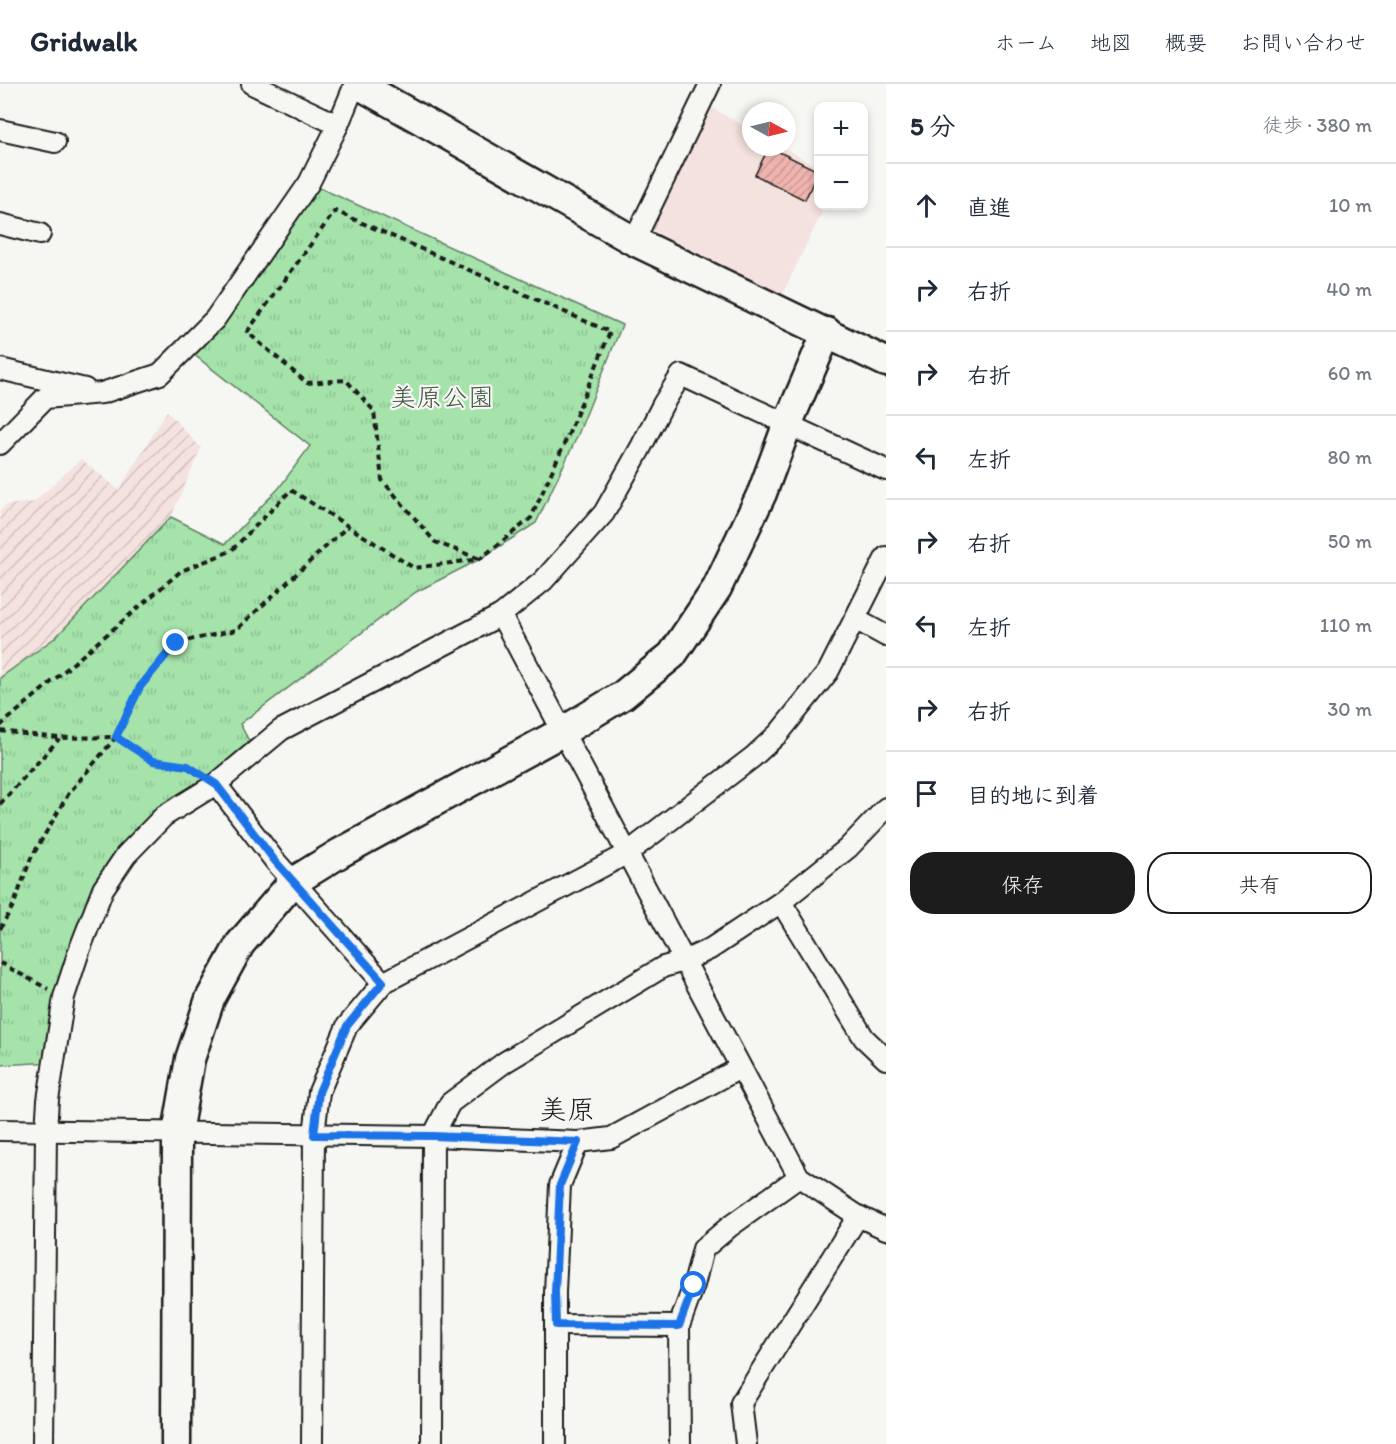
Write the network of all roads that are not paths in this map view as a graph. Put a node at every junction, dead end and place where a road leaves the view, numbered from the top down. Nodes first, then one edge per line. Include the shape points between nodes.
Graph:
1 (252, 84) edge
2 (356, 84) edge
3 (710, 84) edge
4 (338, 125) junction
5 (0, 130) edge
6 (55, 142) dead end
7 (0, 224) edge
8 (40, 234) dead end
9 (634, 241) junction
10 (827, 332) junction
11 (886, 362) edge
12 (0, 369) edge
13 (102, 393) junction
14 (788, 423) junction
15 (0, 444) edge
16 (886, 470) edge
17 (886, 557) edge
18 (501, 615) junction
19 (855, 619) junction
20 (886, 636) edge
21 (562, 732) junction
22 (216, 784) junction
23 (884, 817) edge
24 (626, 854) junction
25 (293, 882) junction
26 (781, 902) junction
27 (684, 961) junction
28 (383, 982) junction
29 (886, 1059) edge
30 (740, 1068) junction
31 (0, 1130) edge
32 (46, 1131) junction
33 (177, 1133) junction
34 (314, 1135) junction
35 (433, 1136) junction
36 (578, 1142) junction
37 (799, 1177) junction
38 (858, 1216) junction
39 (886, 1229) edge
40 (556, 1325) junction
41 (679, 1326) junction
42 (43, 1444) edge
43 (176, 1444) edge
44 (312, 1444) edge
45 (432, 1444) edge
46 (555, 1444) edge
47 (680, 1444) edge
48 (746, 1444) edge

1 - 4 street
2 - 4 street
2 - 9 street
3 - 9 street
4 - 13 street via 309,183 215,319 160,374
5 - 6 street
7 - 8 street
9 - 10 street
10 - 11 street
10 - 14 street
12 - 13 street
13 - 15 street via 45,398
14 - 16 street
14 - 18 street via 681,375 604,513 543,581
14 - 21 street via 762,493 717,588 672,655 623,695
17 - 19 street
18 - 21 street
18 - 22 street via 281,730
19 - 20 street
19 - 24 street via 828,672 779,733
21 - 24 street
21 - 25 street
22 - 25 street
22 - 32 street via 164,816 126,855 103,889 64,997
23 - 26 street
24 - 27 street
24 - 28 street
25 - 28 street
25 - 33 street via 240,944 210,999 190,1059
26 - 27 street via 710,950
26 - 29 street via 864,1038
27 - 30 street
27 - 35 street via 663,967 505,1062 450,1103
28 - 34 street via 347,1026 319,1092
30 - 36 street via 611,1138
30 - 37 street
31 - 32 street
32 - 33 street
32 - 42 street
33 - 34 street
33 - 43 street
34 - 35 street
34 - 44 street
35 - 36 street
35 - 45 street
36 - 40 street via 560,1185
37 - 38 street
37 - 41 street via 703,1249
38 - 39 street
38 - 48 street via 741,1403
40 - 41 street
40 - 46 street
41 - 47 street

